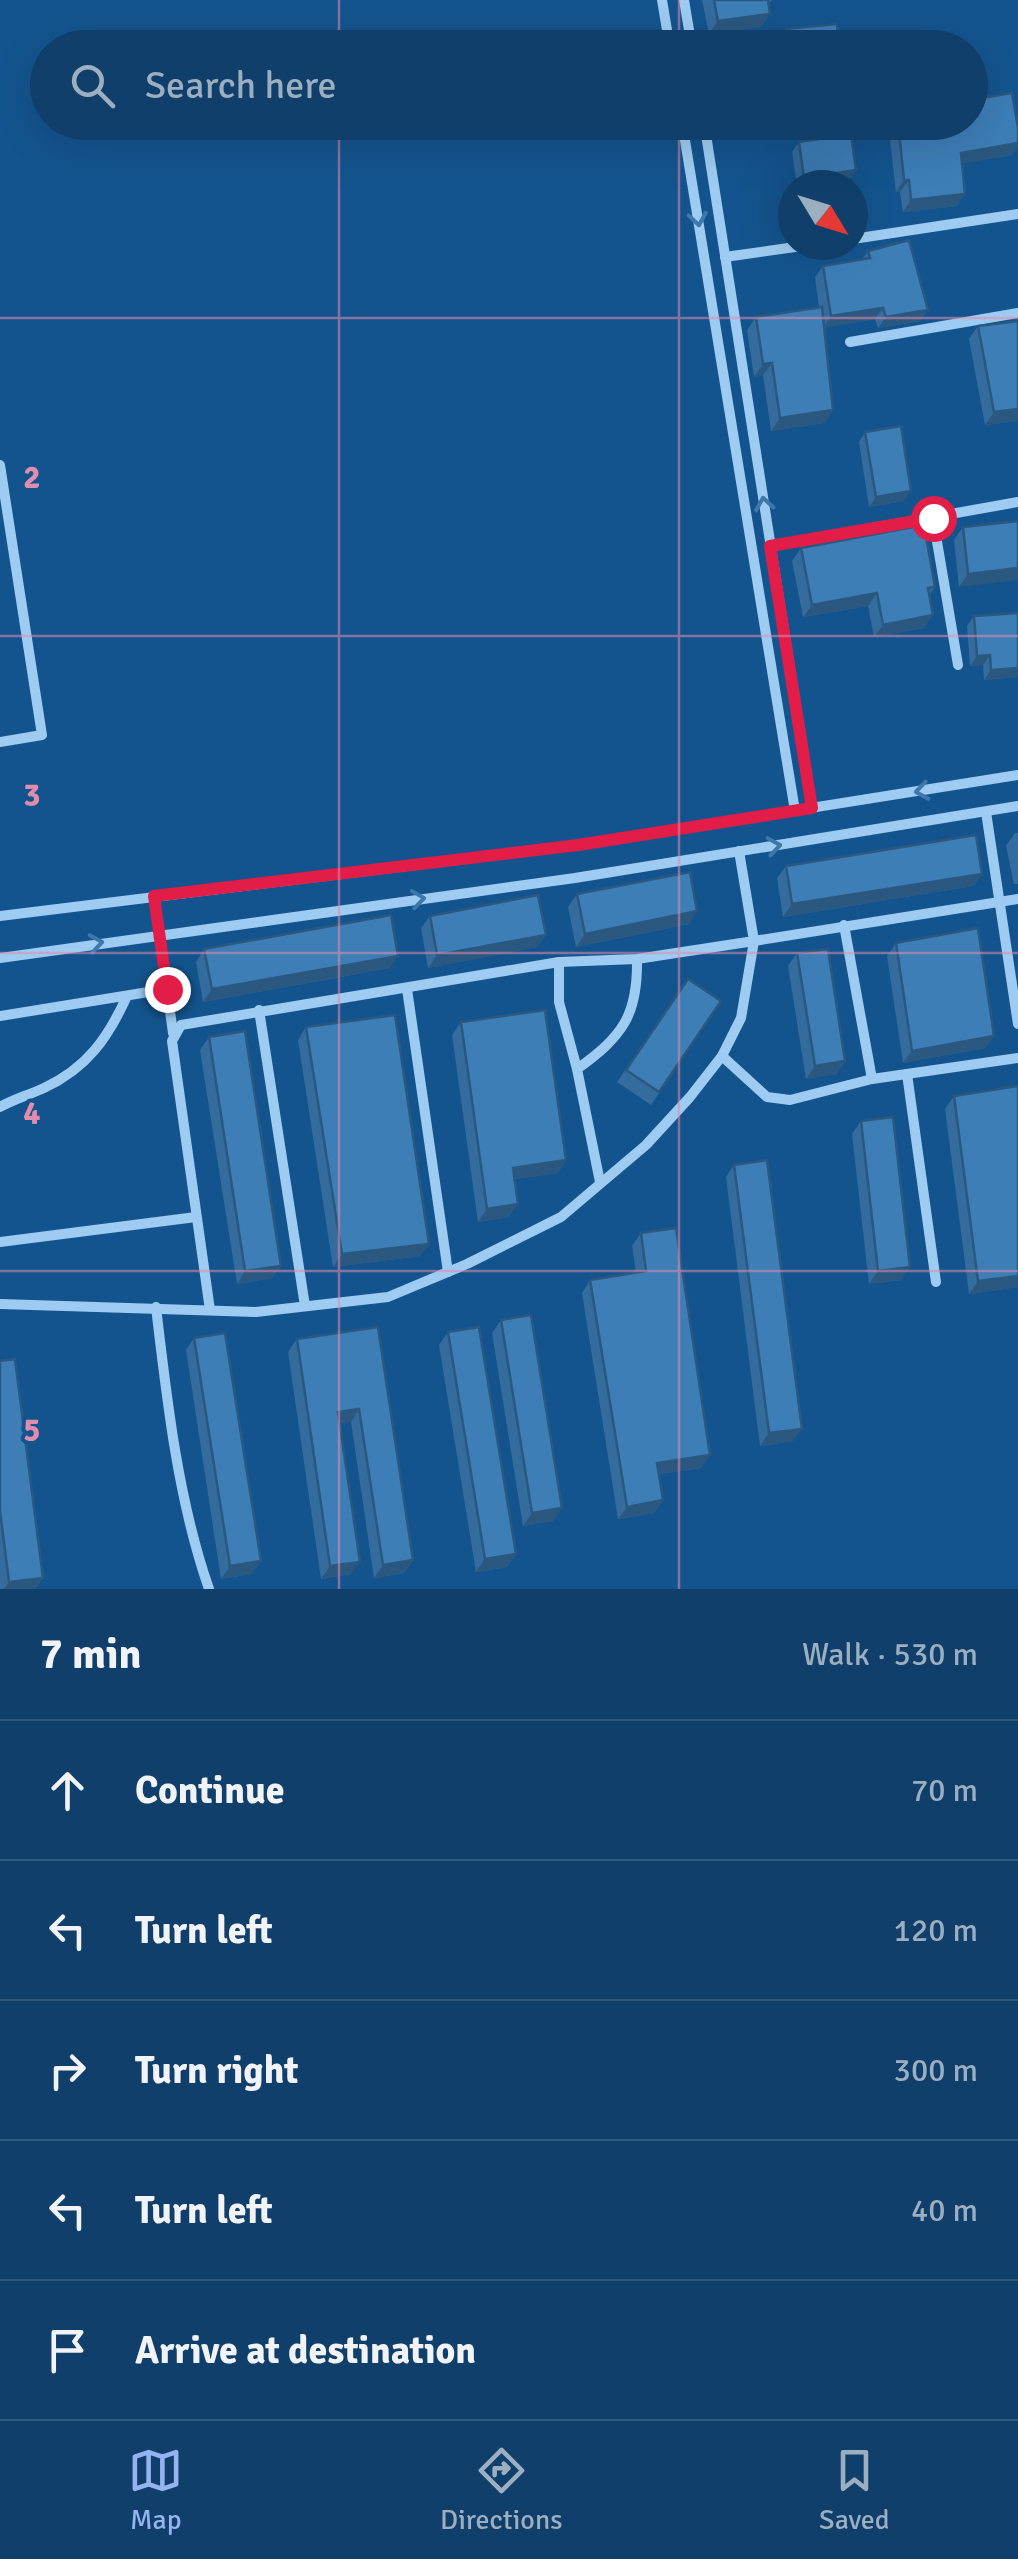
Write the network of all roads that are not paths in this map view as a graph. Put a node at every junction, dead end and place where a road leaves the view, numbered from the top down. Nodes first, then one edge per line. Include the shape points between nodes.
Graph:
1 (662, 0) edge
2 (684, 0) edge
3 (667, 30) edge
4 (689, 30) edge
5 (685, 140) edge
6 (707, 140) edge
7 (1018, 214) edge
8 (868, 236) edge
9 (778, 250) edge
10 (725, 258) junction
11 (1018, 313) edge
12 (850, 342) dead end
13 (0, 465) edge
14 (1018, 502) edge
15 (933, 518) junction
16 (770, 546) junction
17 (958, 665) dead end
18 (0, 742) edge
19 (1018, 776) edge
20 (1018, 806) edge
21 (812, 808) junction
22 (795, 811) junction
23 (986, 812) junction
24 (739, 852) junction
25 (154, 896) junction
26 (1018, 899) edge
27 (999, 902) junction
28 (0, 916) edge
29 (844, 925) junction
30 (159, 934) junction
31 (754, 941) junction
32 (0, 958) edge
33 (637, 959) junction
34 (560, 962) junction
35 (167, 989) junction
36 (407, 990) junction
37 (127, 996) junction
38 (259, 1010) junction
39 (0, 1016) edge
40 (1018, 1024) edge
41 (173, 1033) junction
42 (722, 1056) junction
43 (1018, 1058) edge
44 (577, 1068) junction
45 (907, 1074) junction
46 (872, 1079) junction
47 (0, 1107) edge
48 (600, 1182) junction
49 (196, 1217) junction
50 (0, 1242) edge
51 (448, 1272) junction
52 (936, 1282) dead end
53 (0, 1304) edge
54 (305, 1306) junction
55 (156, 1308) junction
56 (210, 1310) junction
57 (209, 1589) edge

1 - 3 street
2 - 4 street
5 -> 22 street
6 - 10 street
7 - 8 street
9 - 10 street
16 -> 10 street
11 - 12 street
13 - 18 street via 42,735
14 - 15 street
15 - 16 street
15 - 17 street
16 - 21 street
19 -> 21 street
20 - 23 street
21 - 22 street
22 - 25 street via 578,845
24 -> 23 street
23 - 27 street
30 -> 24 street
24 - 31 street
25 - 28 street
25 - 30 street
26 - 27 street
27 - 29 street
27 - 40 street
29 - 31 street
29 - 46 street
32 -> 30 street
30 - 35 street
31 - 33 street
31 - 42 street via 741,1018
33 - 34 street
33 - 44 street via 638,999 608,1047
34 - 36 street
34 - 44 street via 559,1002
35 - 37 street
35 - 41 street
36 - 38 street
36 - 51 street
37 - 39 street
37 - 47 street via 90,1058
38 - 41 street via 186,1022
38 - 54 street
41 - 49 street
42 - 46 street via 767,1097 790,1100
42 - 48 street via 646,1145
43 - 45 street
44 - 48 street
45 - 46 street
45 - 52 street
48 - 51 street via 561,1217
49 - 50 street
49 - 56 street
51 - 54 street via 388,1297
53 - 55 street
54 - 56 street
55 - 56 street
55 - 57 street via 166,1391

